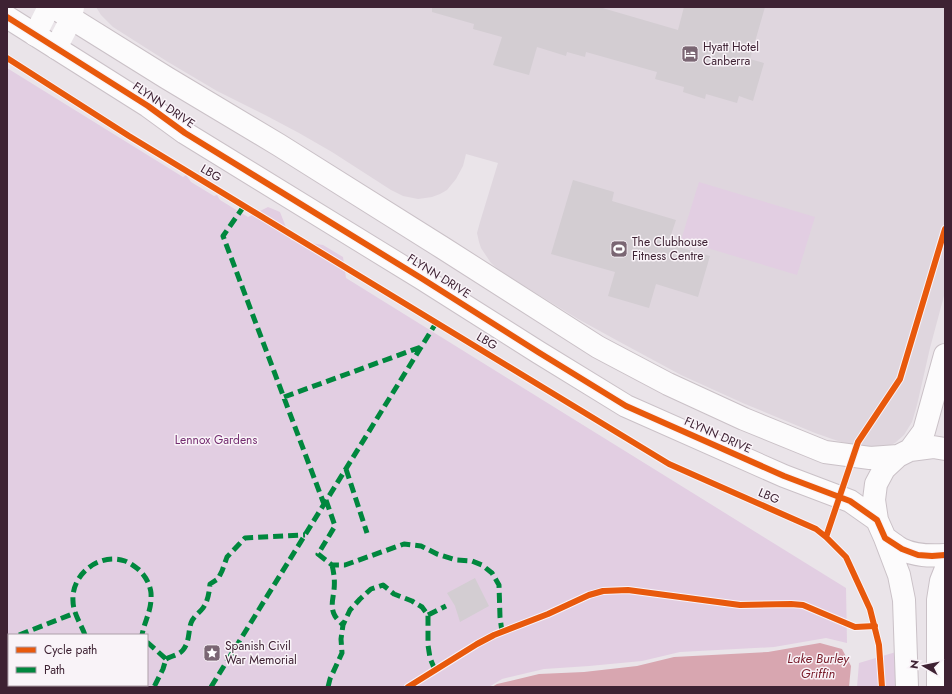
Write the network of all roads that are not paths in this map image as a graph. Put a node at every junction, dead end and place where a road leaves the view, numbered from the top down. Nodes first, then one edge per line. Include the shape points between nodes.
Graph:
1 (49, 7) edge
2 (53, 7) edge
3 (72, 13) edge
4 (7, 17) edge
5 (35, 35) junction
6 (56, 48) junction
7 (167, 78) junction
8 (148, 106) junction
9 (945, 355) edge
10 (945, 449) edge
11 (904, 453) junction
12 (881, 529) junction
13 (945, 555) edge
14 (945, 571) edge
15 (907, 687) edge
16 (938, 687) edge

1 - 5 main road
2 - 3 main road, FLYNN DRIVE
3 - 6 main road
3 - 7 main road, FLYNN DRIVE
4 - 5 main road, FLYNN DRIVE
5 - 6 main road, FLYNN DRIVE
6 - 8 main road, FLYNN DRIVE
7 - 8 main road
7 - 11 main road, FLYNN DRIVE via 598,347 668,384 825,452 870,458
8 - 12 main road, FLYNN DRIVE via 185,133 626,406 784,476 850,501
9 - 11 main road via 924,431
10 - 11 main road, FLYNN DRIVE via 933,447
11 - 12 main road via 884,469 876,484 874,500
12 - 13 main road, FLYNN DRIVE via 902,549 918,555
12 - 15 main road via 899,575 904,600
14 - 16 main road via 938,600

